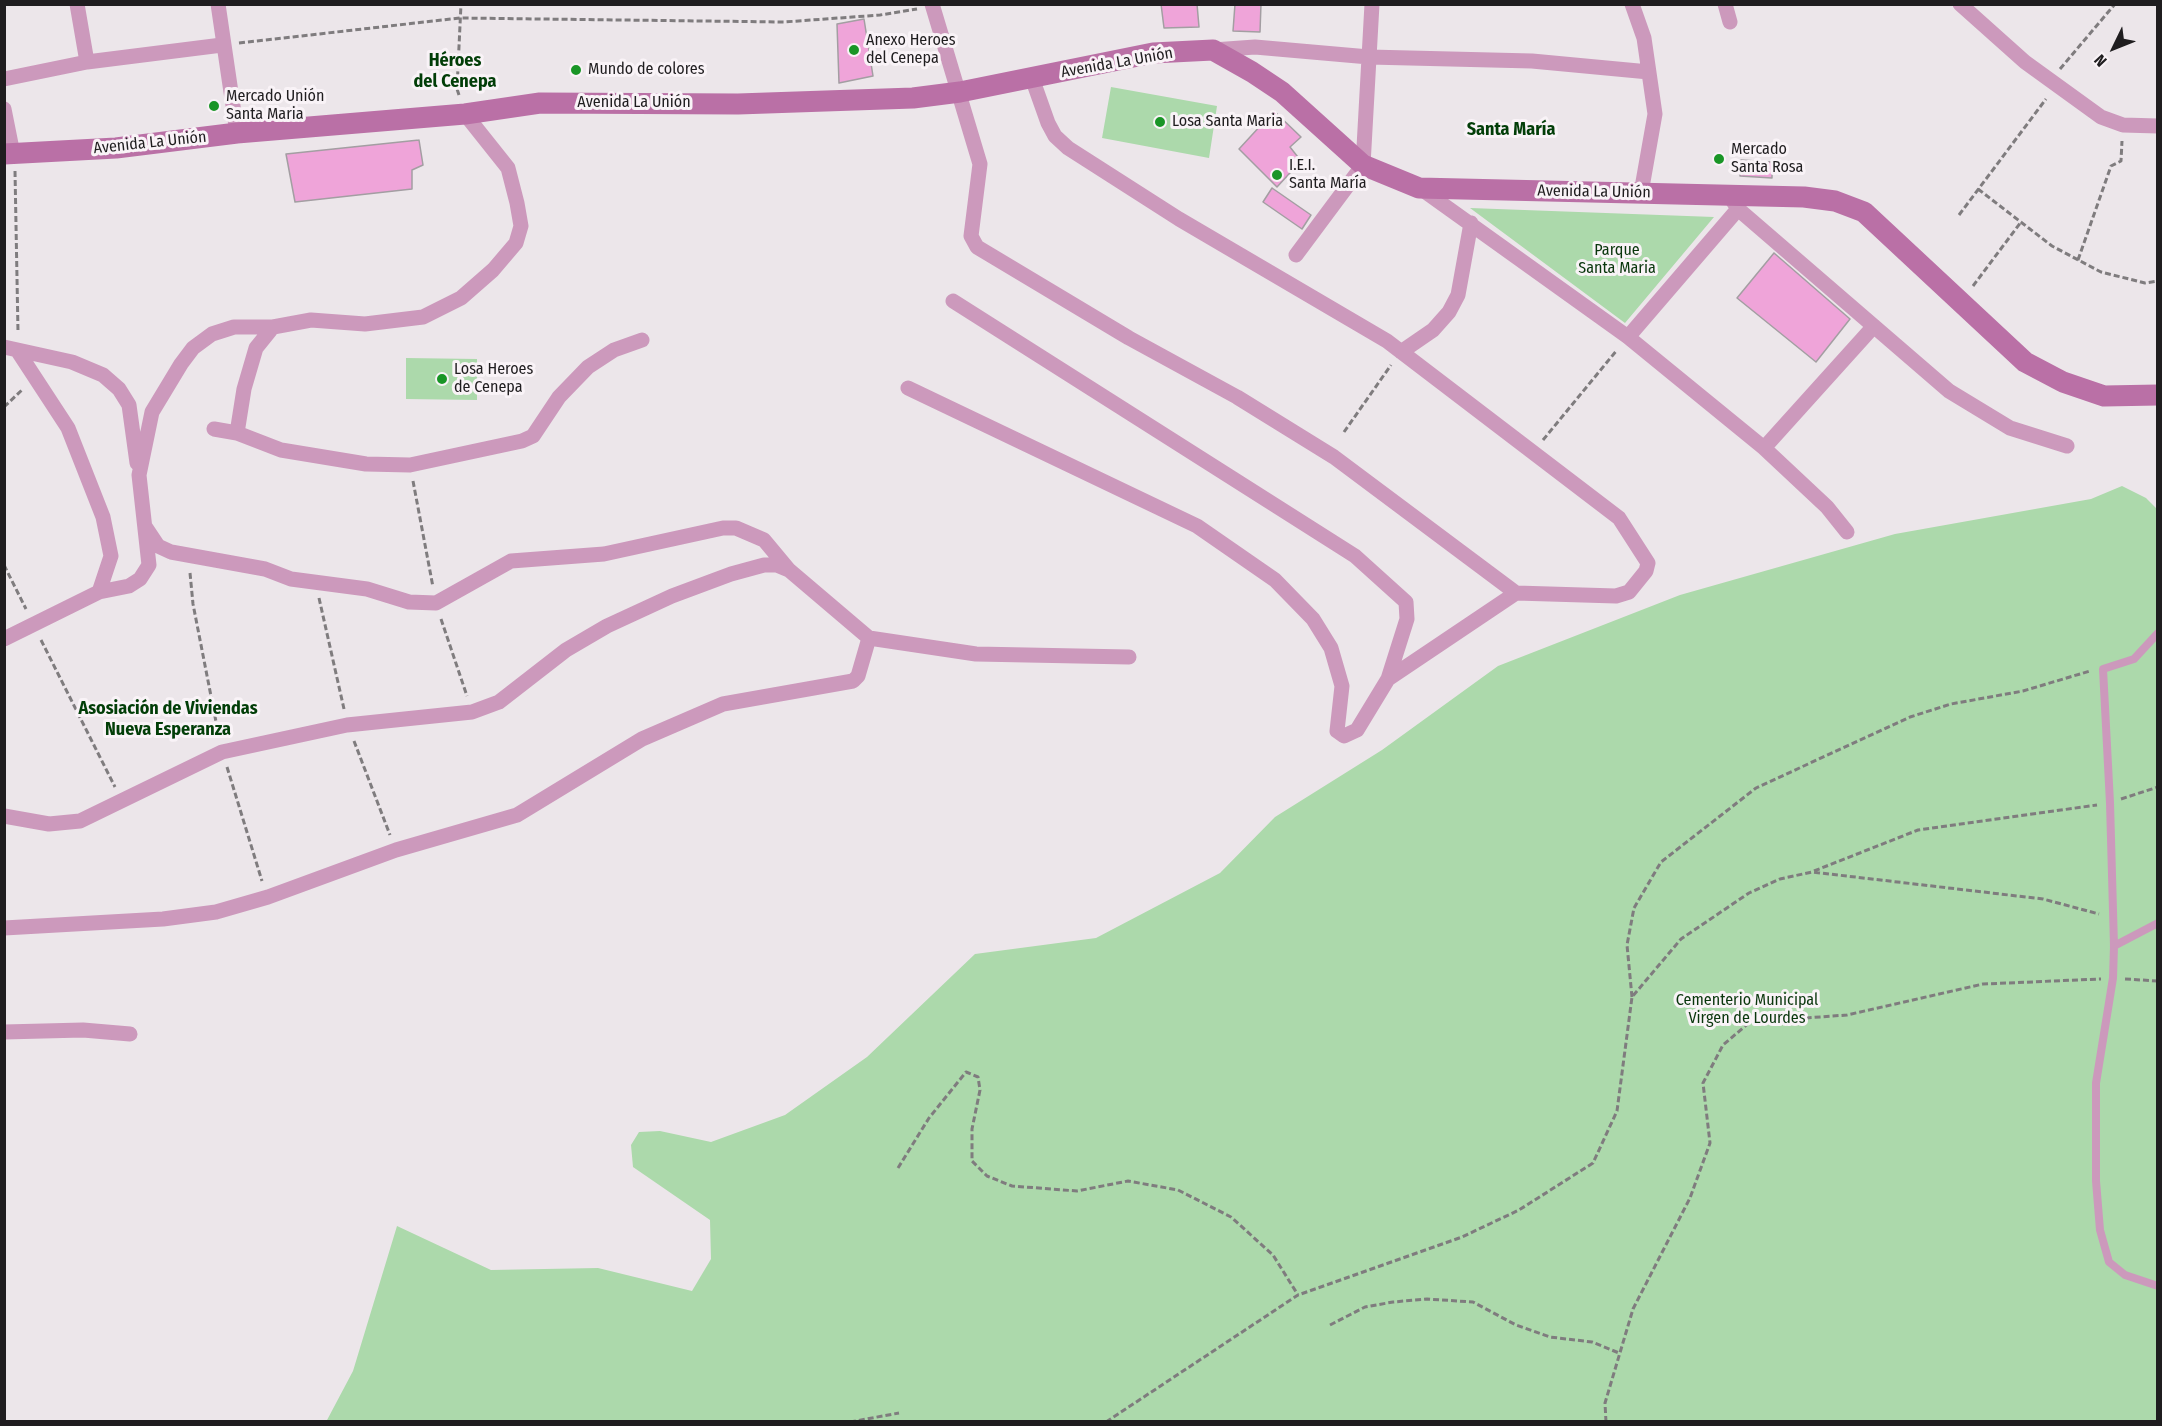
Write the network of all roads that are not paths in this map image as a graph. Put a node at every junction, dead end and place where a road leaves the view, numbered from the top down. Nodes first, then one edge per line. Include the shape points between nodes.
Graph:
1 (76, 4) edge
2 (218, 4) edge
3 (1372, 4) edge
4 (1632, 4) edge
5 (1725, 4) edge
6 (1960, 4) edge
7 (932, 5) edge
8 (1730, 22) dead end
9 (222, 45) junction
10 (1213, 50) junction
11 (1369, 57) junction
12 (87, 62) junction
13 (1649, 72) junction
14 (1032, 78) junction
15 (4, 79) edge
16 (960, 92) junction
17 (4, 109) edge
18 (465, 114) junction
19 (2157, 126) edge
20 (237, 133) junction
21 (9, 154) edge
22 (1363, 165) junction
23 (1419, 188) junction
24 (1641, 193) junction
25 (1733, 202) junction
26 (1471, 223) junction
27 (1296, 255) dead end
28 (953, 301) dead end
29 (1874, 326) junction
30 (273, 327) junction
31 (1628, 337) junction
32 (642, 340) dead end
33 (11, 349) edge
34 (1401, 352) junction
35 (908, 388) dead end
36 (2157, 395) edge
37 (214, 429) dead end
38 (237, 433) junction
39 (2067, 446) dead end
40 (1764, 448) junction
41 (139, 475) junction
42 (146, 528) junction
43 (1847, 532) dead end
44 (789, 570) junction
45 (99, 592) junction
46 (1515, 593) junction
47 (2157, 633) edge
48 (869, 638) junction
49 (4, 639) edge
50 (1129, 657) dead end
51 (1388, 679) junction
52 (4, 816) edge
53 (2157, 923) edge
54 (4, 928) edge
55 (2114, 946) junction
56 (4, 1032) edge
57 (130, 1034) dead end
58 (2157, 1286) edge

1 - 12 street
2 - 9 street
3 - 11 street
4 - 13 street via 1644,38
5 - 8 street
6 - 19 street via 2050,88 2123,125
7 - 16 street
9 - 12 street
9 - 20 street
10 - 11 street via 1255,47
10 - 14 main road, Avenida La Unión via 1153,53
10 - 22 main road, Avenida La Unión via 1282,92
11 - 13 street via 1532,61
11 - 22 street
12 - 15 street
13 - 24 street via 1655,114
14 - 16 main road, Avenida La Unión
14 - 34 street via 1048,123 1068,148
16 - 18 main road, Avenida La Unión via 913,98 738,104 540,103
16 - 46 street via 980,164 971,236 977,247 1334,457
17 - 21 street
18 - 20 main road, Avenida La Unión
18 - 30 street via 508,168 517,203 521,226 516,243 493,270 461,298 423,317 365,324 311,320
20 - 21 main road, Avenida La Unión via 116,148
22 - 23 main road, Avenida La Unión
22 - 27 street
23 - 24 main road, Avenida La Unión
23 - 26 street
24 - 25 main road, Avenida La Unión
25 - 29 street
25 - 31 street
25 - 36 main road, Avenida La Unión via 1804,196 1835,201 1864,212 2025,362 2062,382 2104,396
26 - 31 street
26 - 34 street via 1458,295 1449,312 1433,330
28 - 51 street via 1355,556 1384,581 1406,602 1407,619
29 - 39 street via 1949,391 2010,428
29 - 40 street
30 - 38 street via 256,348
30 - 41 street via 234,327 212,334 194,348 152,412
31 - 40 street
32 - 38 street via 614,350 588,367 559,397 533,436 522,441 410,465 366,464 281,450
33 - 41 street via 72,362 103,375 119,389 129,405
33 - 45 street via 68,428 103,517 111,556
34 - 46 street via 1619,518 1648,562 1646,571 1629,591 1616,596
35 - 51 street via 1197,526 1275,580 1313,620 1331,648 1342,686 1337,731 1344,736 1357,730
37 - 38 street
40 - 43 street via 1827,507
41 - 42 street
42 - 44 street via 158,546 189,556 265,569 291,579 367,589 409,603 436,603 511,561 604,554 723,528 747,531 764,540
42 - 45 street via 149,565 140,579 129,586
44 - 48 street
44 - 52 street via 764,565 672,596 607,626 566,650 499,702 472,712 347,725 222,752 80,821 49,824
45 - 49 street
46 - 51 street
47 - 55 lane via 2134,658 2103,669
48 - 50 street via 976,654
48 - 54 street via 853,681 723,704 642,740 517,815 396,850 216,912
53 - 55 lane
55 - 58 lane via 2113,978 2096,1083 2100,1230 2109,1262 2116,1270
56 - 57 street via 84,1030

